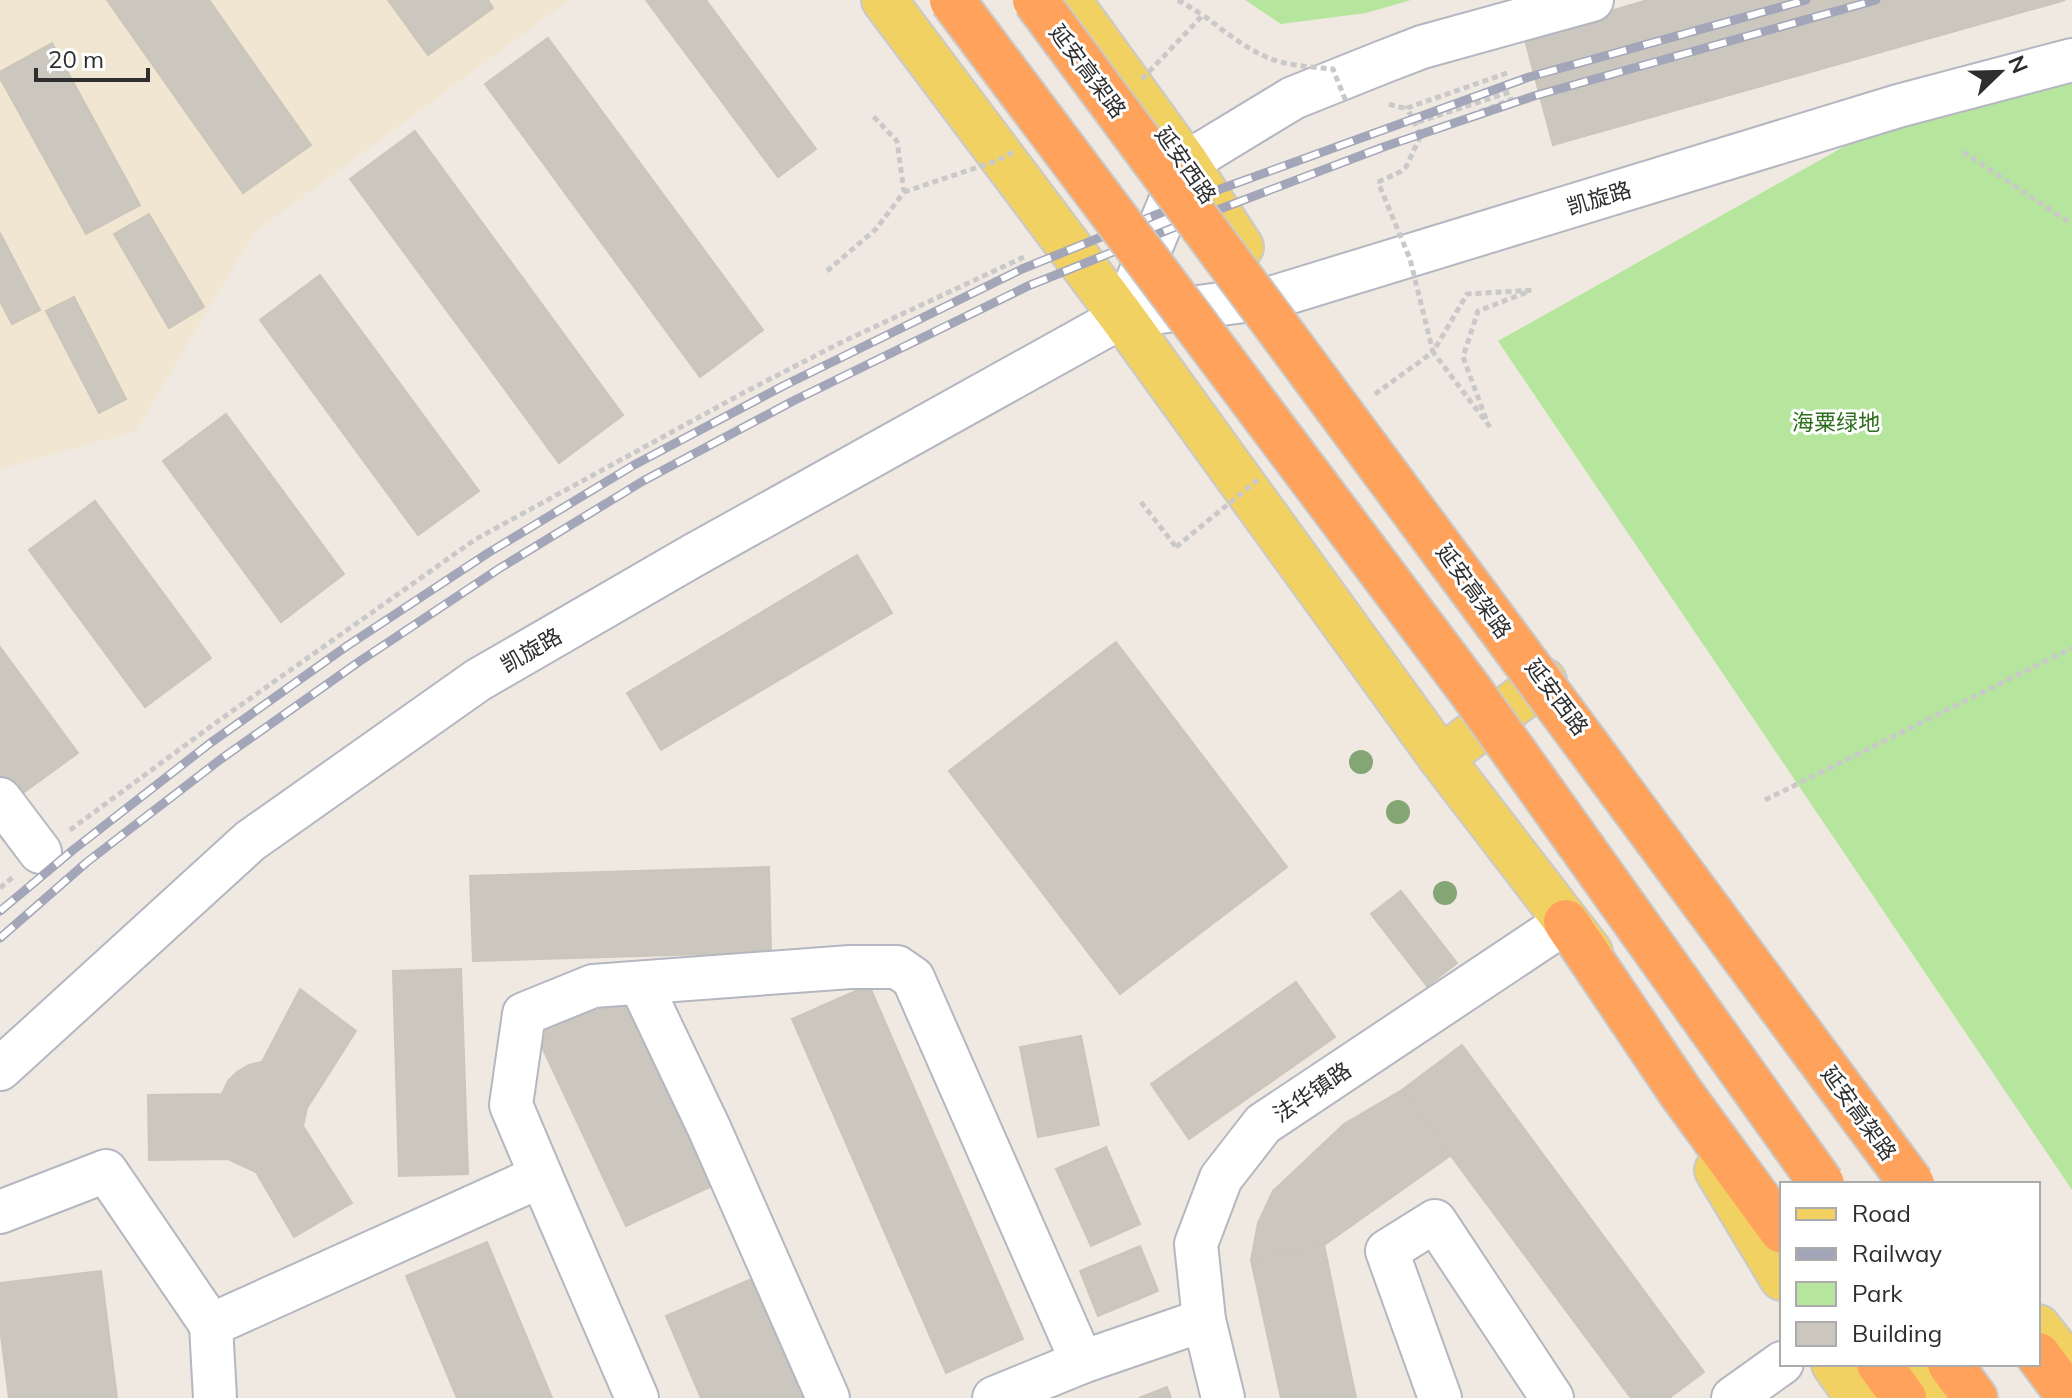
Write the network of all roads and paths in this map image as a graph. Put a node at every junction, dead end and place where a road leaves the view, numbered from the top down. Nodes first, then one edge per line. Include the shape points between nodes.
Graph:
1 (884, 0) edge
2 (952, 0) edge
3 (1035, 0) edge
4 (1068, 0) edge
5 (1178, 0) edge
6 (1592, 0) edge
7 (1203, 15) dead end
8 (2072, 60) edge
9 (1507, 73) dead end
10 (1513, 91) dead end
11 (1515, 98) dead end
12 (871, 114) dead end
13 (1418, 122) dead end
14 (1421, 135) junction
15 (1963, 152) dead end
16 (1186, 163) junction
17 (1378, 182) dead end
18 (2072, 224) edge
19 (1063, 238) junction
20 (827, 271) dead end
21 (1467, 294) joint
22 (1274, 297) junction
23 (1122, 317) junction
24 (1141, 502) dead end
25 (1176, 547) dead end
26 (2072, 648) edge
27 (1544, 681) junction
28 (1441, 758) junction
29 (0, 799) edge
30 (1765, 800) dead end
31 (40, 852) junction
32 (0, 888) edge
33 (1566, 922) junction
34 (640, 983) junction
35 (0, 1069) edge
36 (541, 1176) junction
37 (1821, 1182) edge
38 (1911, 1182) edge
39 (1924, 1182) edge
40 (1780, 1193) edge
41 (0, 1212) edge
42 (1780, 1228) edge
43 (1780, 1275) edge
44 (1204, 1320) junction
45 (211, 1325) junction
46 (2040, 1330) edge
47 (2040, 1358) edge
48 (1082, 1362) junction
49 (1780, 1364) edge
50 (1835, 1366) edge
51 (1880, 1366) edge
52 (1917, 1366) edge
53 (1951, 1366) edge
54 (2072, 1370) edge
55 (215, 1398) edge
56 (637, 1398) edge
57 (828, 1398) edge
58 (994, 1398) edge
59 (1223, 1398) edge
60 (1440, 1398) edge
61 (1552, 1398) edge
62 (1733, 1398) edge
63 (1858, 1398) edge
64 (1904, 1398) edge
65 (1942, 1398) edge
66 (1975, 1398) edge
67 (2070, 1398) edge

1 - 19 main road
2 - 37 highway, bridge via 1470,690
3 - 38 highway, 延安高架路, bridge
4 - 16 main road, 延安西路
5 - 7 path
6 - 16 street via 1422,47 1293,98
8 - 22 street, 凯旋路 via 1898,106
9 - 14 path via 1407,108
10 - 13 path
11 - 14 path
12 - 20 path via 897,141 904,192 876,229
14 - 17 path via 1406,167
15 - 18 path
16 - 22 main road, 延安西路
16 - 23 street
19 - 23 main road
19 - 31 path via 772,378 476,539
21 - 21 path via 1433,352 1490,427 1463,357 1478,311 1535,290
22 - 23 street, 凯旋路
22 - 27 main road, 延安西路
23 - 28 main road
23 - 35 street, 凯旋路 via 478,680 250,841
24 - 25 path
26 - 30 path
27 - 28 main road
27 - 39 main road, 延安西路
28 - 33 main road
29 - 31 street
31 - 32 path
33 - 40 main road
33 - 42 highway
33 - 43 main road
33 - 44 street, 法华镇路 via 1263,1124 1221,1178 1196,1244
34 - 36 street via 593,986 524,1014 511,1105
34 - 48 street via 850,967 897,967 913,978
34 - 57 street
36 - 45 street
36 - 56 street
41 - 45 street via 106,1171
44 - 48 street
44 - 59 street, 法华镇路
45 - 55 street
46 - 54 main road
47 - 67 highway
48 - 58 street
49 - 62 street
50 - 63 main road
51 - 64 highway
52 - 65 main road
53 - 66 highway
60 - 61 street via 1387,1251 1435,1221

